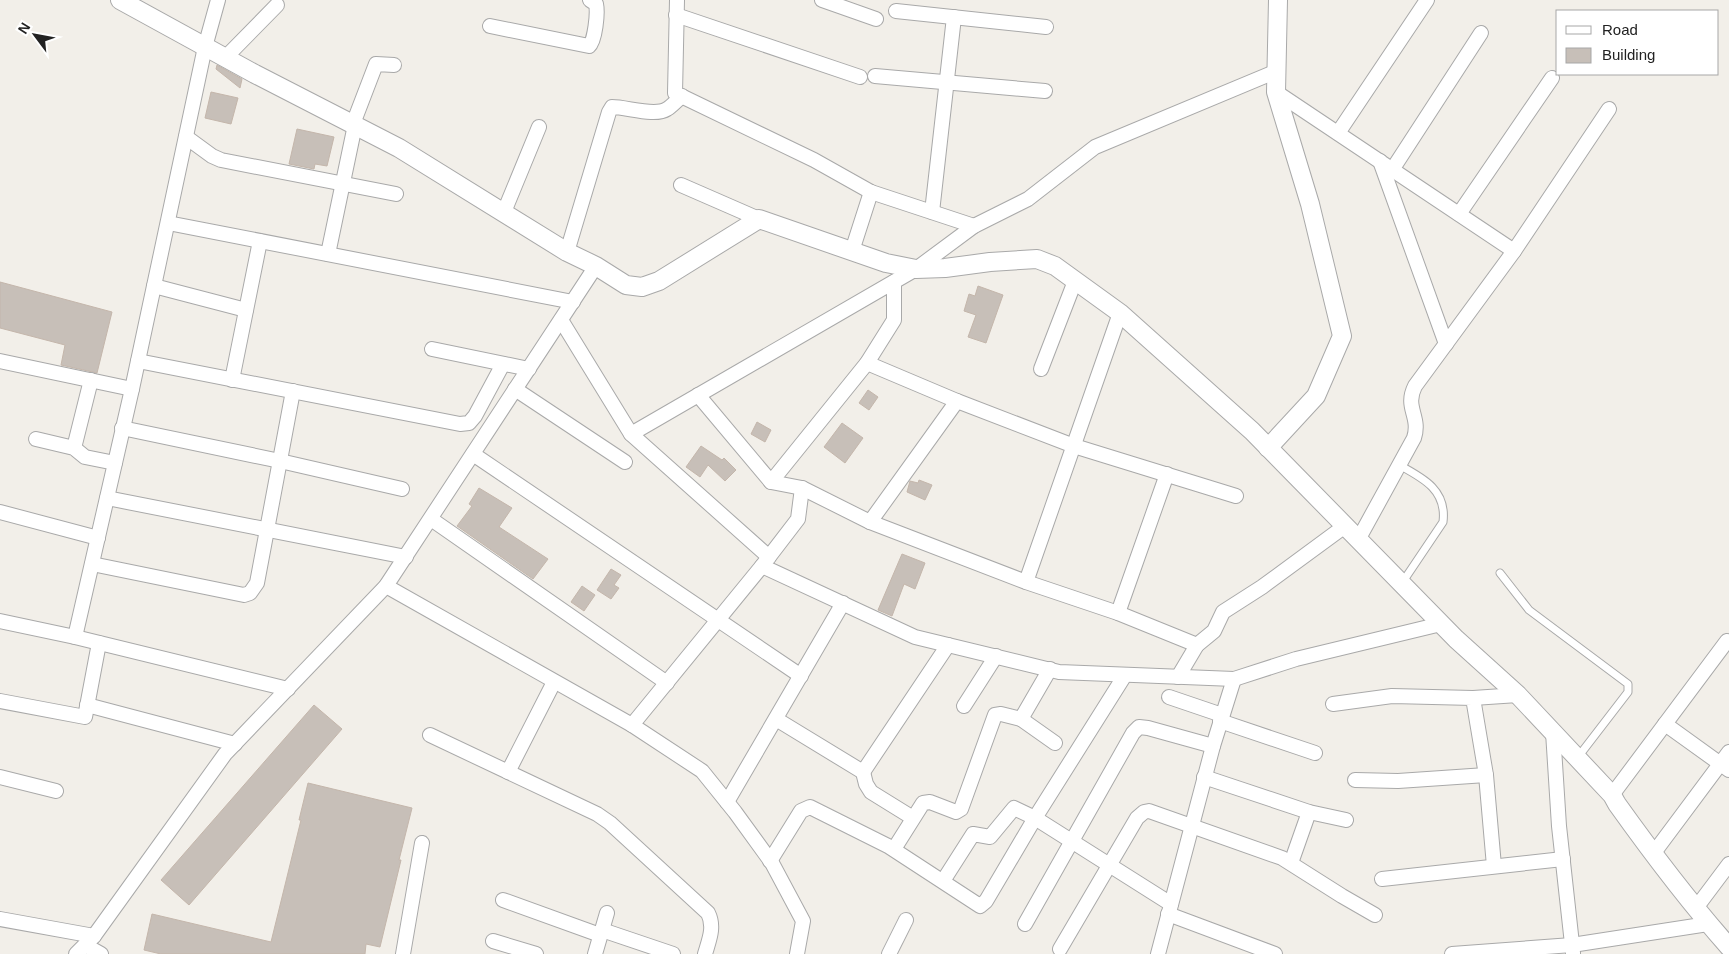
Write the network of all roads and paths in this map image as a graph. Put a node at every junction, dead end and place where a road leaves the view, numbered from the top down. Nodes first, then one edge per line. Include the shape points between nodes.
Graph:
1 (120, 0) edge
2 (218, 0) edge
3 (590, 0) edge
4 (677, 0) edge
5 (822, 0) edge
6 (1278, 0) edge
7 (1427, 0) edge
8 (277, 5) dead end
9 (850, 5) edge
10 (896, 11) dead end
11 (676, 15) junction
12 (954, 17) junction
13 (876, 19) dead end
14 (490, 26) dead end
15 (1046, 27) dead end
16 (1481, 33) dead end
17 (205, 47) junction
18 (225, 58) junction
19 (394, 65) dead end
20 (1276, 71) junction
21 (875, 76) dead end
22 (860, 77) dead end
23 (1552, 78) dead end
24 (947, 82) junction
25 (1045, 91) dead end
26 (1276, 92) junction
27 (682, 96) junction
28 (1609, 109) dead end
29 (354, 125) junction
30 (539, 127) dead end
31 (1338, 134) junction
32 (186, 137) junction
33 (1380, 162) junction
34 (1392, 170) junction
35 (343, 183) junction
36 (681, 184) dead end
37 (871, 192) junction
38 (396, 194) dead end
39 (504, 212) junction
40 (932, 212) junction
41 (1459, 214) junction
42 (759, 219) junction
43 (168, 222) junction
44 (974, 226) junction
45 (260, 241) junction
46 (852, 251) junction
47 (1514, 251) junction
48 (567, 252) junction
49 (328, 254) junction
50 (596, 266) junction
51 (916, 269) junction
52 (1074, 281) junction
53 (894, 282) junction
54 (154, 286) junction
55 (573, 302) junction
56 (246, 310) junction
57 (1120, 314) junction
58 (561, 320) junction
59 (1446, 344) junction
60 (432, 349) dead end
61 (0, 361) edge
62 (138, 361) junction
63 (867, 363) junction
64 (503, 364) junction
65 (1041, 368) dead end
66 (529, 369) junction
67 (91, 380) junction
68 (232, 380) junction
69 (132, 389) junction
70 (516, 389) junction
71 (293, 392) junction
72 (698, 395) junction
73 (957, 401) junction
74 (122, 428) junction
75 (631, 434) junction
76 (36, 438) dead end
77 (1074, 446) junction
78 (74, 448) junction
79 (1268, 448) junction
80 (473, 454) junction
81 (280, 461) junction
82 (625, 462) dead end
83 (115, 463) junction
84 (1399, 465) junction
85 (1167, 474) junction
86 (771, 482) junction
87 (802, 488) junction
88 (402, 489) dead end
89 (1236, 496) dead end
90 (107, 498) junction
91 (0, 512) edge
92 (431, 519) junction
93 (870, 522) junction
94 (1345, 526) junction
95 (267, 530) junction
96 (98, 538) junction
97 (1358, 540) junction
98 (406, 557) junction
99 (766, 562) junction
100 (92, 564) junction
101 (1500, 573) dead end
102 (1026, 582) junction
103 (1402, 584) junction
104 (386, 586) junction
105 (844, 604) junction
106 (1118, 613) junction
107 (0, 621) edge
108 (718, 621) junction
109 (1441, 624) junction
110 (75, 637) junction
111 (1727, 641) dead end
112 (98, 643) junction
113 (948, 645) junction
114 (1197, 645) junction
115 (996, 656) junction
116 (1050, 669) junction
117 (1125, 675) junction
118 (801, 676) junction
119 (1178, 677) junction
120 (1234, 680) junction
121 (554, 682) junction
122 (667, 683) junction
123 (288, 689) junction
124 (1518, 695) junction
125 (1169, 697) dead end
126 (1473, 698) junction
127 (0, 701) edge
128 (1334, 704) dead end
129 (87, 705) junction
130 (964, 706) dead end
131 (1221, 718) junction
132 (776, 719) junction
133 (1021, 719) junction
134 (1665, 724) junction
135 (632, 725) junction
136 (1553, 732) junction
137 (430, 735) dead end
138 (1056, 743) dead end
139 (235, 744) junction
140 (1212, 746) junction
141 (1729, 752) edge
142 (1314, 754) dead end
143 (1577, 758) junction
144 (1724, 767) edge
145 (508, 772) junction
146 (863, 772) junction
147 (1486, 774) junction
148 (0, 777) edge
149 (1204, 777) junction
150 (1355, 780) dead end
151 (56, 791) dead end
152 (1612, 795) junction
153 (727, 802) junction
154 (1309, 812) junction
155 (913, 818) junction
156 (1036, 818) junction
157 (1346, 820) dead end
158 (1191, 825) junction
159 (1072, 842) junction
160 (422, 843) dead end
161 (894, 849) junction
162 (1653, 854) junction
163 (1563, 859) junction
164 (770, 861) junction
165 (1290, 863) junction
166 (1729, 864) edge
167 (1110, 865) junction
168 (1494, 866) junction
169 (1382, 879) dead end
170 (943, 882) junction
171 (503, 900) dead end
172 (1696, 908) junction
173 (1169, 909) junction
174 (607, 913) dead end
175 (1375, 915) dead end
176 (0, 919) edge
177 (906, 920) dead end
178 (1025, 924) dead end
179 (1708, 924) junction
180 (601, 933) junction
181 (493, 941) dead end
182 (85, 945) edge
183 (1729, 947) edge
184 (1060, 949) dead end
185 (1573, 949) edge
186 (1498, 952) edge
187 (800, 953) edge
188 (100, 954) edge
189 (403, 954) edge
190 (536, 954) edge
191 (595, 954) edge
192 (673, 954) edge
193 (705, 954) edge
194 (889, 954) edge
195 (1158, 954) edge
196 (1275, 954) edge
197 (1452, 954) edge

1 - 17 street
2 - 17 street
3 - 14 street via 596,4 597,10 593,42 589,46
4 - 11 street
5 - 9 street
6 - 20 street
7 - 31 street
8 - 18 street
9 - 13 street
10 - 12 street
11 - 22 street
11 - 27 street via 675,93
12 - 15 street
12 - 24 street
16 - 34 street
17 - 18 street
17 - 32 street
18 - 29 street
19 - 29 street via 376,64
20 - 26 street
20 - 44 street via 1095,147 1028,199
21 - 24 street
23 - 41 street
24 - 25 street
24 - 40 street
26 - 31 street
26 - 79 street via 1310,204 1342,336 1316,396
27 - 37 street via 814,160
27 - 48 street via 667,110 657,113 612,107
28 - 47 street
29 - 35 street
29 - 39 street via 399,148
30 - 39 street
31 - 33 street
32 - 35 street via 221,160
32 - 43 street
33 - 34 street
33 - 59 street
34 - 41 street
35 - 38 street
35 - 49 street
36 - 42 street
37 - 40 street
37 - 46 street
39 - 48 street
40 - 44 street
41 - 47 street
42 - 46 street
42 - 50 street via 659,281 642,287 626,285
43 - 45 street
43 - 54 street
44 - 51 street
45 - 49 street
45 - 56 street
46 - 51 street
47 - 59 street
48 - 50 street
49 - 55 street
50 - 55 street
51 - 52 street via 1037,259 1055,266
51 - 53 street
52 - 57 street
52 - 65 street
53 - 63 street via 894,320
53 - 72 street
54 - 56 street
54 - 62 street
55 - 58 street
56 - 68 street
57 - 77 street
57 - 79 street
58 - 66 street
58 - 75 street
59 - 84 street via 1410,395 1416,431
60 - 64 street
61 - 67 street
62 - 68 street
62 - 69 street
63 - 73 street
63 - 86 street
64 - 66 street
64 - 71 street via 475,416 460,424
66 - 70 street
67 - 69 street
67 - 78 street
68 - 71 street
69 - 74 street
70 - 80 street
70 - 82 street
71 - 81 street
72 - 75 street
72 - 86 street
73 - 77 street
73 - 93 street
74 - 81 street
74 - 83 street
75 - 99 street
76 - 78 street
77 - 85 street
77 - 102 street
78 - 83 street via 85,457
79 - 94 street
80 - 92 street
80 - 108 street
81 - 88 street
81 - 95 street
83 - 90 street
84 - 97 street
84 - 103 lane via 1433,487 1444,510 1443,522
85 - 89 street
85 - 106 street
86 - 87 street
87 - 93 street
87 - 99 street via 798,518
90 - 95 street
90 - 96 street
91 - 96 street
92 - 98 street
92 - 122 street
93 - 102 street
94 - 97 street
94 - 114 street via 1223,612 1214,630
95 - 98 street
95 - 100 street via 257,583 250,593 244,595
96 - 100 street
97 - 103 street
98 - 104 street
99 - 105 street
99 - 108 street
100 - 110 street
101 - 143 lane via 1529,610 1628,684 1628,692
102 - 106 street
103 - 109 street
104 - 121 street
104 - 123 street
105 - 113 street via 915,637
105 - 118 street
106 - 114 street
107 - 110 street
108 - 118 street
108 - 122 street
109 - 120 street via 1296,659
109 - 124 street
110 - 112 street
111 - 134 street
112 - 123 street
112 - 129 street
113 - 115 street
113 - 146 street
114 - 119 street
115 - 116 street
115 - 130 street
116 - 117 street
116 - 133 street
117 - 119 street
117 - 156 street
118 - 132 street
119 - 120 street
120 - 131 street
121 - 135 street
121 - 145 street
122 - 135 street
123 - 139 street
124 - 126 street
124 - 136 street
125 - 131 street
126 - 128 street via 1392,696
126 - 147 street
127 - 129 street via 85,718
129 - 139 street
131 - 140 street
131 - 142 street
132 - 146 street
132 - 153 street
133 - 138 street
133 - 155 street via 995,715 961,809 956,812 926,801
134 - 144 street
134 - 152 street
135 - 153 street via 702,771
136 - 143 street
136 - 163 street
137 - 145 street
139 - 182 street
140 - 149 street
140 - 159 street via 1139,727
141 - 144 street
143 - 152 street
144 - 162 street
145 - 193 street via 610,823 701,907 712,920
146 - 155 street via 871,792
147 - 150 street via 1398,782
147 - 168 street
148 - 151 street
149 - 154 street
149 - 158 street
152 - 162 street
153 - 164 street
154 - 157 street
154 - 165 street
155 - 161 street
156 - 159 street
156 - 170 street via 1014,808 989,837 973,834
156 - 170 street via 980,906
158 - 165 street
158 - 167 street via 1144,812 1137,818
158 - 173 street
159 - 167 street
159 - 178 street
160 - 189 street
161 - 164 street via 810,807 801,811
161 - 170 street
162 - 172 street
163 - 168 street
163 - 185 street
164 - 187 street via 803,921
165 - 175 street
166 - 172 street
167 - 173 street
167 - 184 street
168 - 169 street
171 - 180 street
172 - 179 street
173 - 195 street
173 - 196 street
174 - 180 street
176 - 182 street
177 - 194 street
179 - 183 street
179 - 185 street
180 - 191 street
180 - 192 street
181 - 190 street
182 - 188 street
185 - 186 street
186 - 197 street

